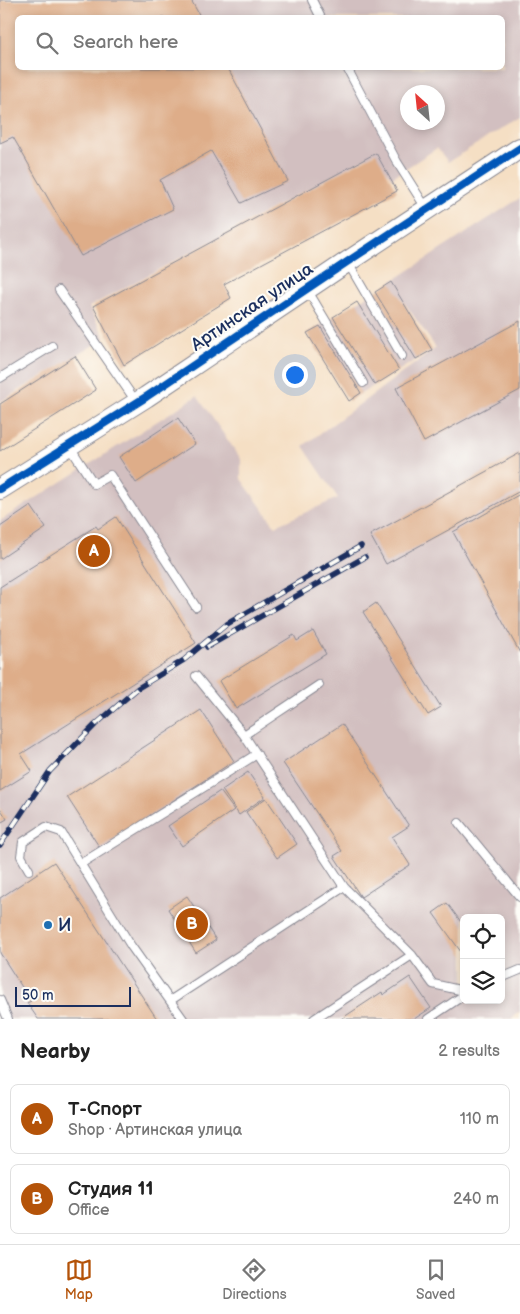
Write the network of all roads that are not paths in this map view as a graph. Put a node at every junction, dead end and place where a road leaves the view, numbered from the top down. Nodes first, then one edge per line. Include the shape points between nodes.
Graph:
1 (312, 0) edge
2 (320, 15) edge
3 (349, 70) edge
4 (520, 148) edge
5 (427, 210) junction
6 (347, 262) junction
7 (306, 289) junction
8 (59, 290) dead end
9 (52, 346) dead end
10 (402, 356) dead end
11 (0, 378) edge
12 (363, 383) dead end
13 (137, 403) junction
14 (69, 445) junction
15 (0, 489) edge
16 (196, 607) dead end
17 (196, 676) dead end
18 (319, 685) dead end
19 (244, 735) junction
20 (257, 754) junction
21 (459, 823) dead end
22 (82, 863) junction
23 (29, 870) dead end
24 (344, 887) junction
25 (520, 897) edge
26 (412, 955) junction
27 (520, 970) edge
28 (505, 976) edge
29 (460, 990) edge
30 (460, 998) edge
31 (0, 1000) edge
32 (171, 1000) junction
33 (8, 1019) edge
34 (183, 1019) edge
35 (314, 1019) edge
36 (428, 1019) edge

1 - 2 lane
3 - 5 lane via 397,162
4 - 5 street, Артинская улица
5 - 6 street, Артинская улица
6 - 7 street, Артинская улица
6 - 10 lane
7 - 12 lane
7 - 13 street, Артинская улица
8 - 13 lane
9 - 11 lane
13 - 14 street, Артинская улица
14 - 15 street, Артинская улица
14 - 16 lane via 94,484 110,475
17 - 19 lane
18 - 19 lane
19 - 20 lane
20 - 22 lane
20 - 24 lane
21 - 25 lane
22 - 23 lane via 61,832 46,827 24,842 21,856
22 - 32 lane via 131,946
24 - 26 lane
24 - 32 lane
26 - 29 lane via 433,984
26 - 35 lane
27 - 28 lane
30 - 36 lane
31 - 33 lane
32 - 34 lane

